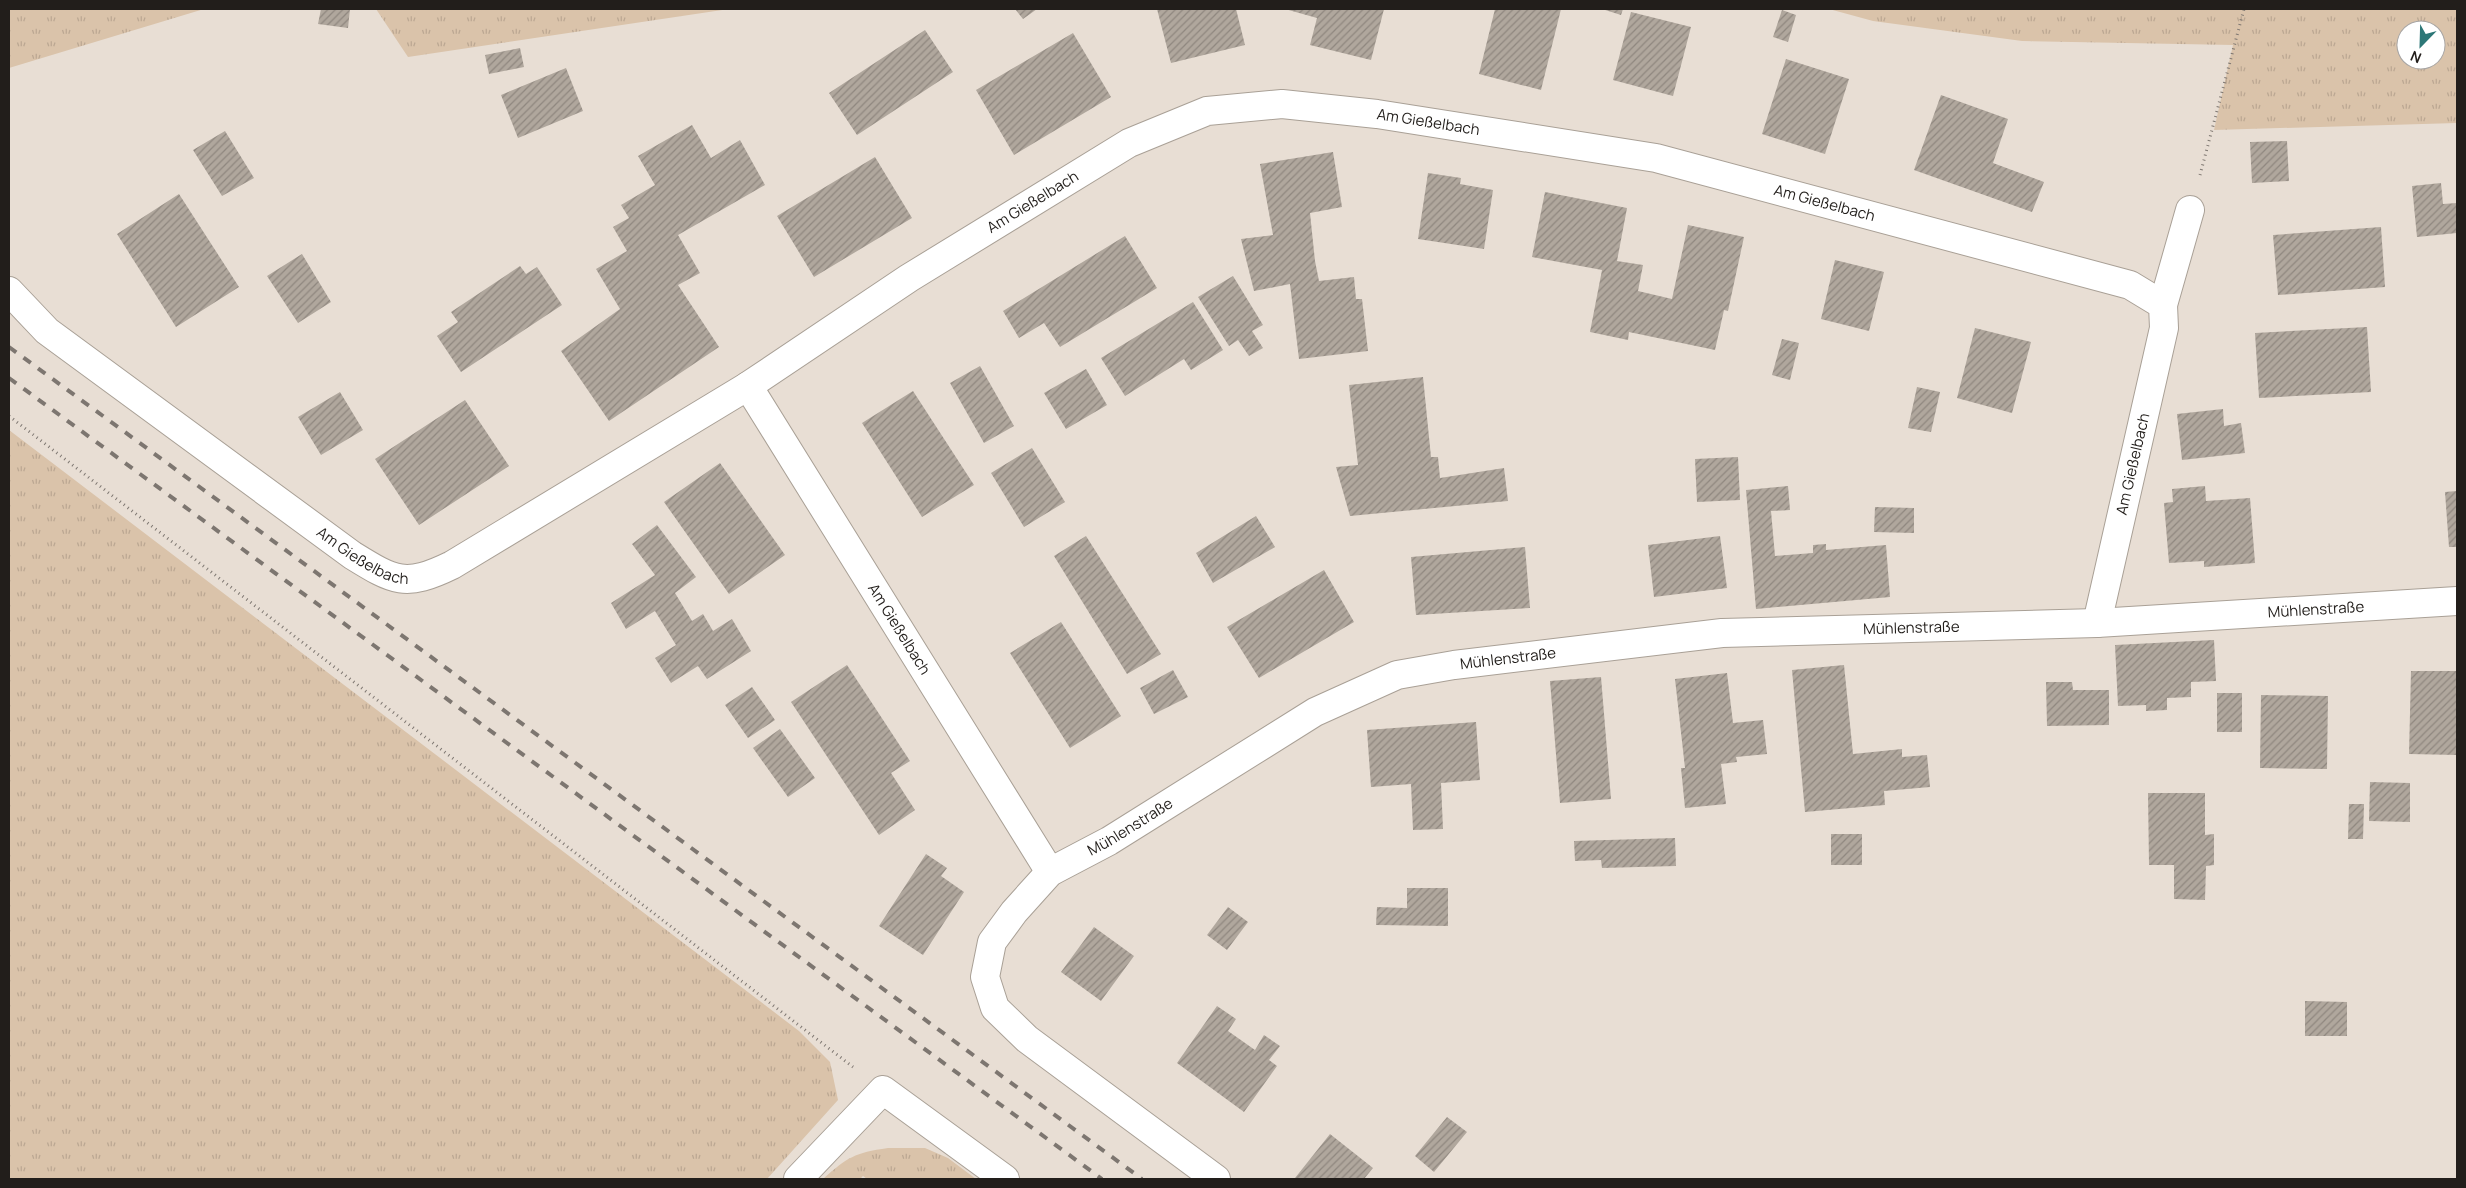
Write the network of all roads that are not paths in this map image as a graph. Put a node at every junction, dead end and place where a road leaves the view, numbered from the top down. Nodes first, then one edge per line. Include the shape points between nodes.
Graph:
1 (2190, 210) road end
2 (9, 291) edge
3 (2163, 305) junction
4 (748, 386) junction
5 (2457, 601) edge
6 (2097, 623) junction
7 (1050, 872) junction
8 (798, 1179) edge
9 (1005, 1179) edge
10 (1216, 1179) edge

1 - 3 street, Am Gießelbach
2 - 4 street, Am Gießelbach via 47,331 352,556 388,577 415,579 452,565
3 - 4 street, Am Gießelbach via 2130,285 1656,158 1377,114 1282,104 1206,111 1129,143 909,278
3 - 6 street, Am Gießelbach via 2164,328
4 - 7 street, Am Gießelbach
5 - 6 street, Mühlenstraße
6 - 7 street, Mühlenstraße via 1722,633 1397,674 1315,712 1109,842
7 - 10 street, Mühlenstraße via 992,942 985,977 995,1008 1027,1039
8 - 9 street via 883,1090

